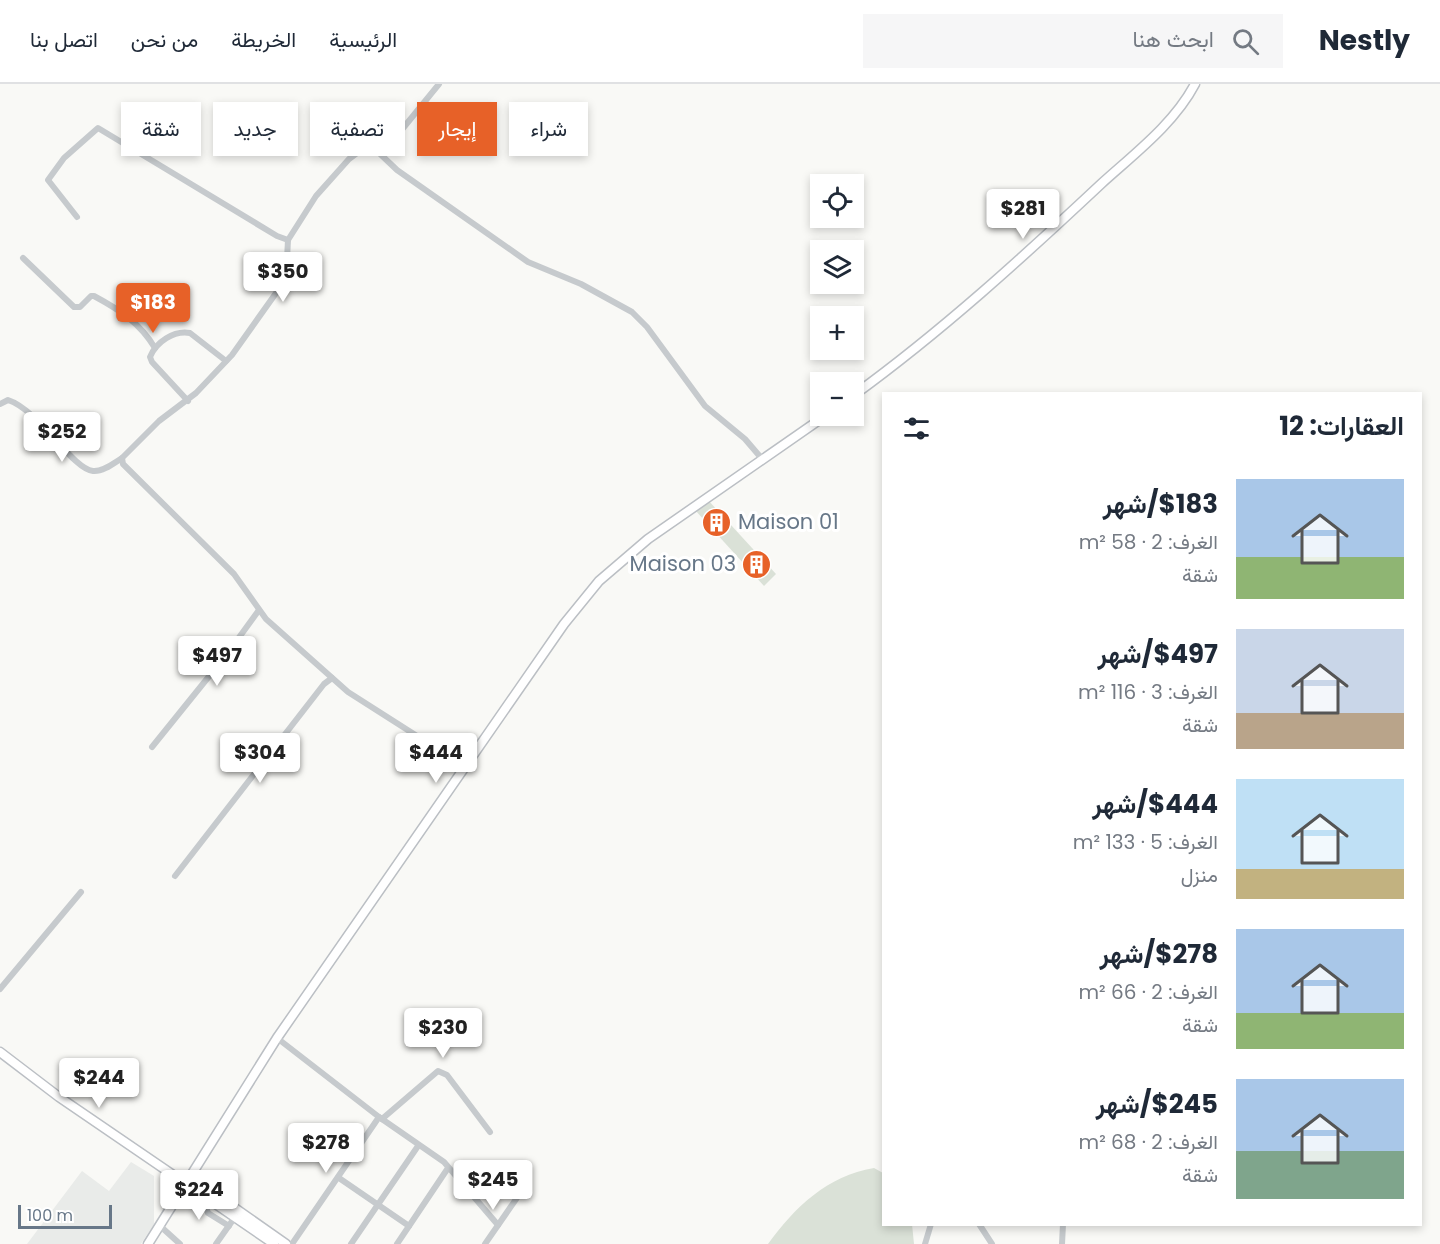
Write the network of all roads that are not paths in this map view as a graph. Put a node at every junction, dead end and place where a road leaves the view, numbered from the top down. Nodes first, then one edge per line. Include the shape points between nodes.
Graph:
1 (439, 84) edge
2 (1195, 84) edge
3 (405, 126) edge
4 (355, 156) edge
5 (384, 156) edge
6 (77, 218) dead end
7 (288, 240) junction
8 (23, 258) dead end
9 (154, 348) junction
10 (226, 361) junction
11 (864, 388) edge
12 (188, 400) junction
13 (0, 404) edge
14 (811, 426) edge
15 (122, 458) junction
16 (763, 460) junction
17 (259, 609) junction
18 (332, 678) junction
19 (152, 747) dead end
20 (478, 747) junction
21 (175, 876) dead end
22 (81, 892) dead end
23 (0, 989) edge
24 (277, 1038) junction
25 (0, 1052) edge
26 (381, 1118) junction
27 (490, 1132) dead end
28 (418, 1146) junction
29 (448, 1168) junction
30 (339, 1178) junction
31 (187, 1179) junction
32 (521, 1192) dead end
33 (210, 1199) junction
34 (378, 1204) junction
35 (236, 1217) junction
36 (159, 1225) junction
37 (498, 1225) junction
38 (229, 1226) junction
39 (409, 1226) junction
40 (930, 1226) edge
41 (980, 1226) edge
42 (1063, 1226) edge
43 (148, 1244) edge
44 (180, 1244) edge
45 (216, 1244) edge
46 (274, 1244) edge
47 (286, 1244) edge
48 (292, 1244) edge
49 (351, 1244) edge
50 (397, 1244) edge
51 (485, 1244) edge
52 (925, 1244) edge
53 (992, 1244) edge
54 (1062, 1244) edge

1 - 3 street
2 - 11 main road via 1162,128 1010,269 914,351
4 - 7 street via 316,196
5 - 16 street via 397,170 528,262 581,284 632,312 705,406 745,439
6 - 7 street via 48,180 64,158 98,128
7 - 10 street via 286,279
8 - 9 street via 74,307 94,296 130,317
9 - 10 street via 170,335 190,333
9 - 12 street via 152,362
10 - 12 street
12 - 15 street via 159,420
13 - 15 street via 8,400 30,412 79,464 91,471
14 - 16 main road
15 - 17 street via 128,471 234,574
16 - 20 main road via 648,539 599,581
17 - 18 street via 288,641
17 - 19 street
18 - 20 street via 428,743
18 - 21 street
20 - 24 main road
22 - 23 street
24 - 26 street
24 - 31 main road
25 - 31 main road via 68,1103
26 - 27 street via 438,1071 447,1075
26 - 28 street
26 - 30 street
28 - 29 street
28 - 34 street
29 - 37 street
29 - 39 street
30 - 34 street
30 - 48 street
31 - 33 main road
31 - 36 main road
31 - 47 main road
32 - 37 street
33 - 35 main road
33 - 38 street via 208,1213
34 - 39 street
34 - 49 street
35 - 38 street
35 - 46 main road
36 - 43 main road
36 - 44 street
37 - 51 street
38 - 45 street
39 - 50 street
40 - 52 street
41 - 53 street
42 - 54 street

